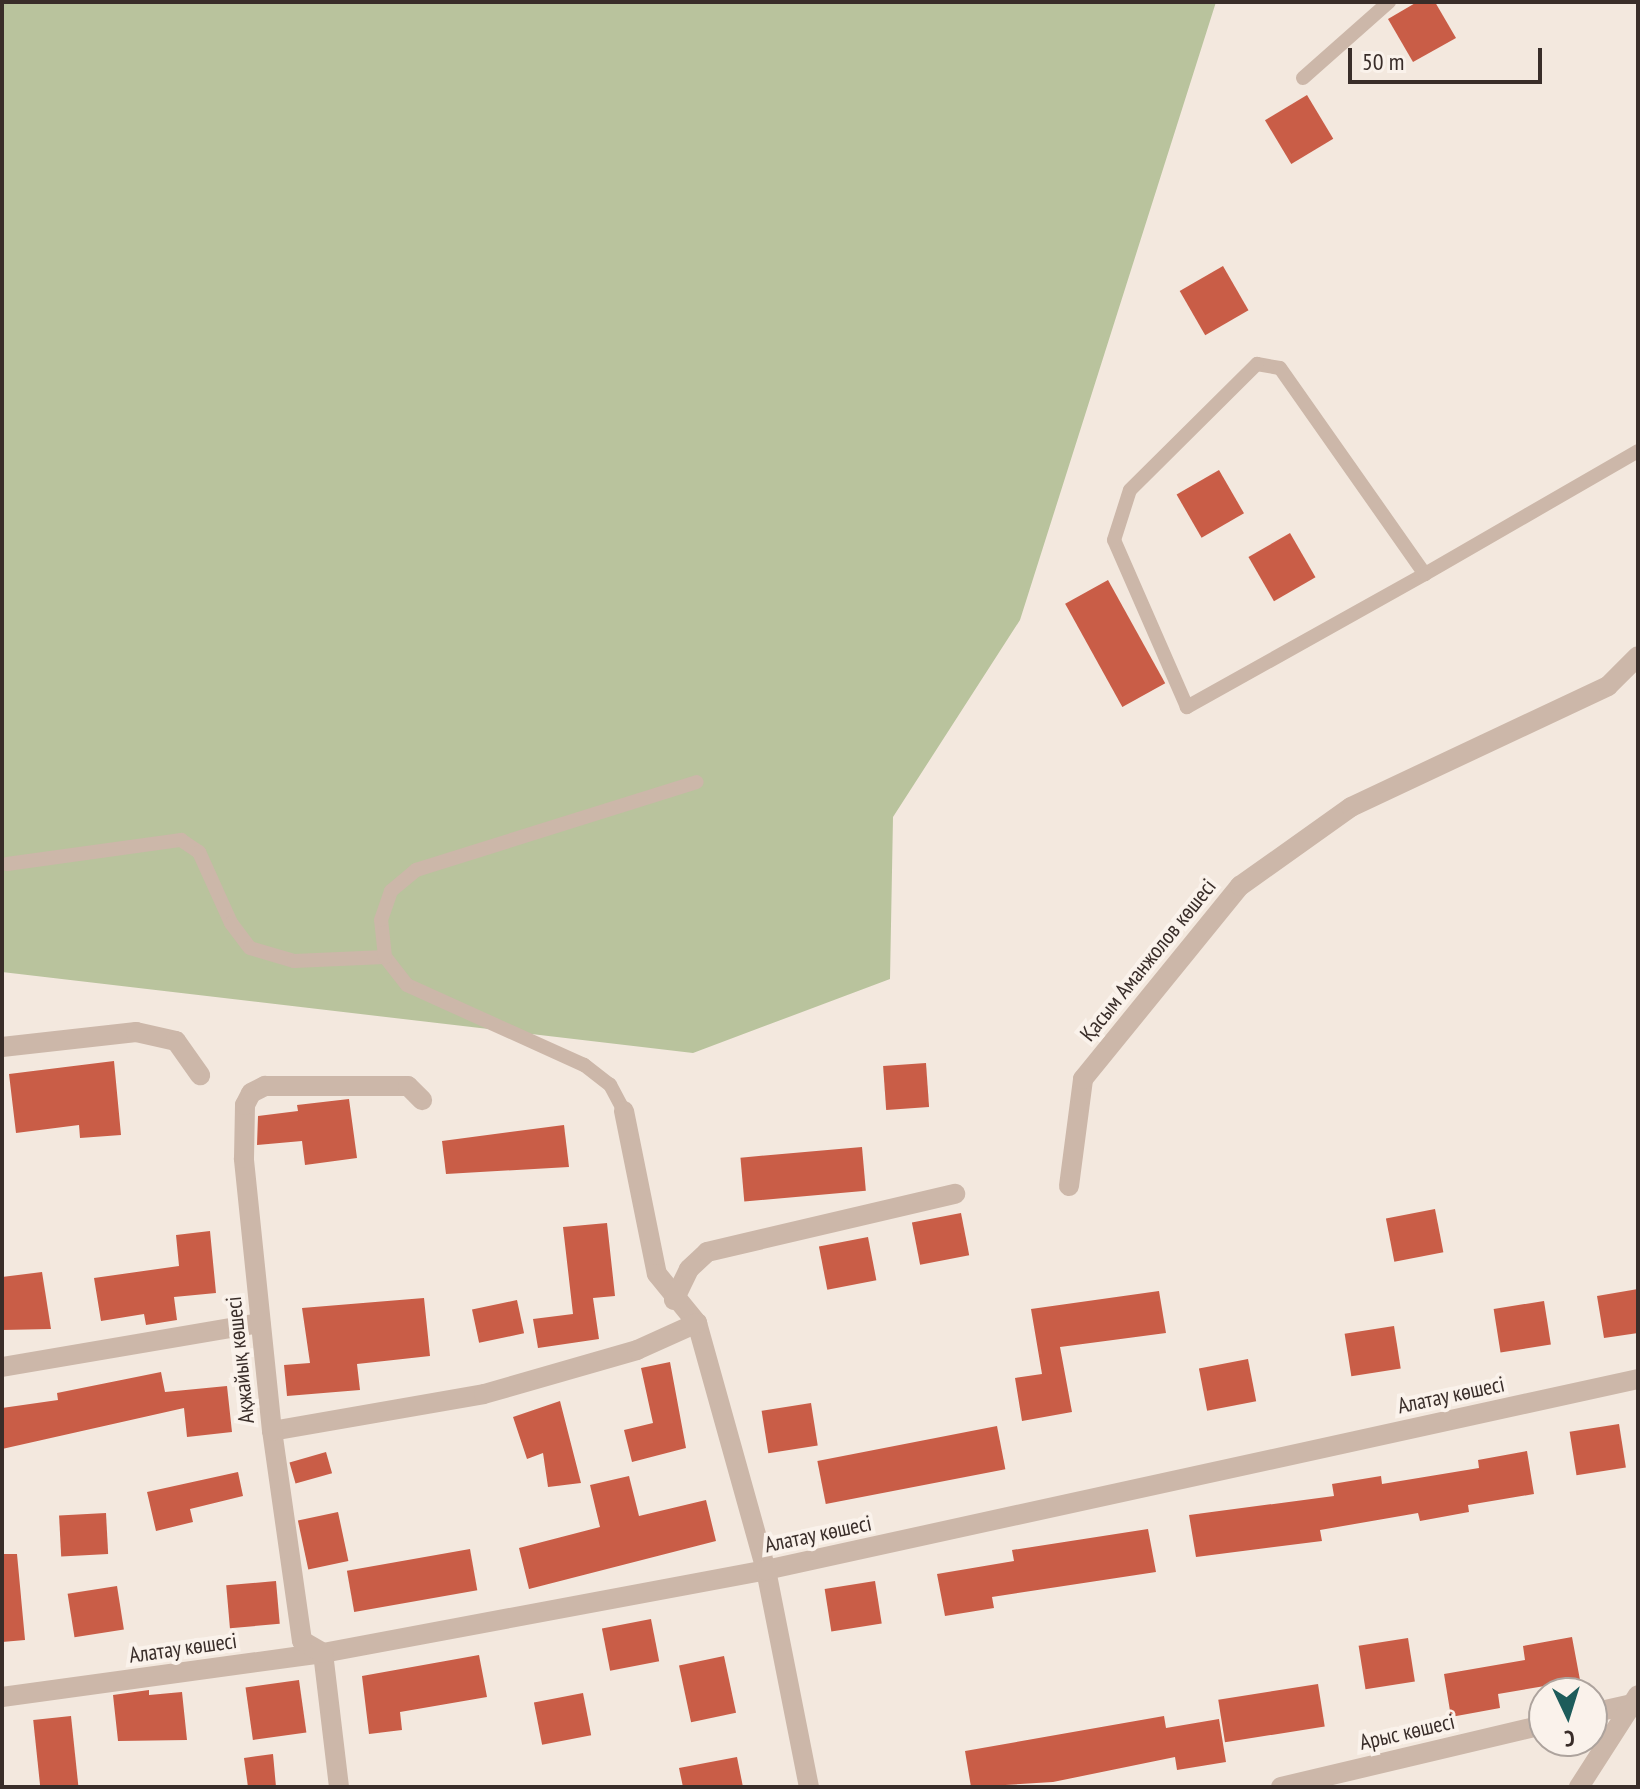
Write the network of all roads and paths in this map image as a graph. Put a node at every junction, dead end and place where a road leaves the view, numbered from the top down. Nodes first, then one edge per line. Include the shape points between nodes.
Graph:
1 (1389, 2) edge
2 (1303, 78) dead end
3 (1638, 451) edge
4 (1425, 574) junction
5 (1638, 656) edge
6 (696, 782) dead end
7 (7, 864) dead end
8 (385, 957) junction
9 (2, 1047) edge
10 (200, 1075) dead end
11 (422, 1100) dead end
12 (624, 1111) joint
13 (1069, 1186) dead end
14 (955, 1194) dead end
15 (674, 1300) junction
16 (260, 1323) junction
17 (697, 1323) junction
18 (2, 1367) edge
19 (1638, 1379) edge
20 (272, 1431) junction
21 (766, 1570) junction
22 (323, 1653) junction
23 (2, 1697) edge
24 (1635, 1699) edge
25 (1608, 1708) edge
26 (1528, 1729) edge
27 (339, 1787) edge
28 (809, 1787) edge
29 (1281, 1787) edge
30 (1579, 1787) edge

1 - 2 lane
3 - 4 lane
4 - 4 lane via 1280,368 1257,364 1130,490 1114,540 1187,707
5 - 13 street, Қасым Аманжолов көшесі via 1608,686 1351,807 1240,886 1083,1079
6 - 8 lane via 416,870 391,891 381,920
7 - 8 lane via 181,840 199,852 231,923 250,948 294,961
8 - 12 lane via 407,985 584,1065 610,1085
9 - 10 street via 136,1032 176,1041
11 - 16 street, Ақжайық көшесі via 408,1086 265,1086 251,1093 242,1128
12 - 15 street via 657,1274
14 - 15 street via 707,1252 689,1269
15 - 17 street
16 - 18 street
16 - 20 street, Ақжайық көшесі
17 - 20 street via 637,1350 484,1394
17 - 21 street
19 - 21 street, Алатау көшесі
20 - 22 street, Ақжайық көшесі via 302,1641
21 - 22 street, Алатау көшесі
21 - 28 street
22 - 23 street, Алатау көшесі
22 - 27 street
24 - 25 street
24 - 30 street
26 - 29 street, Арыс көшесі

